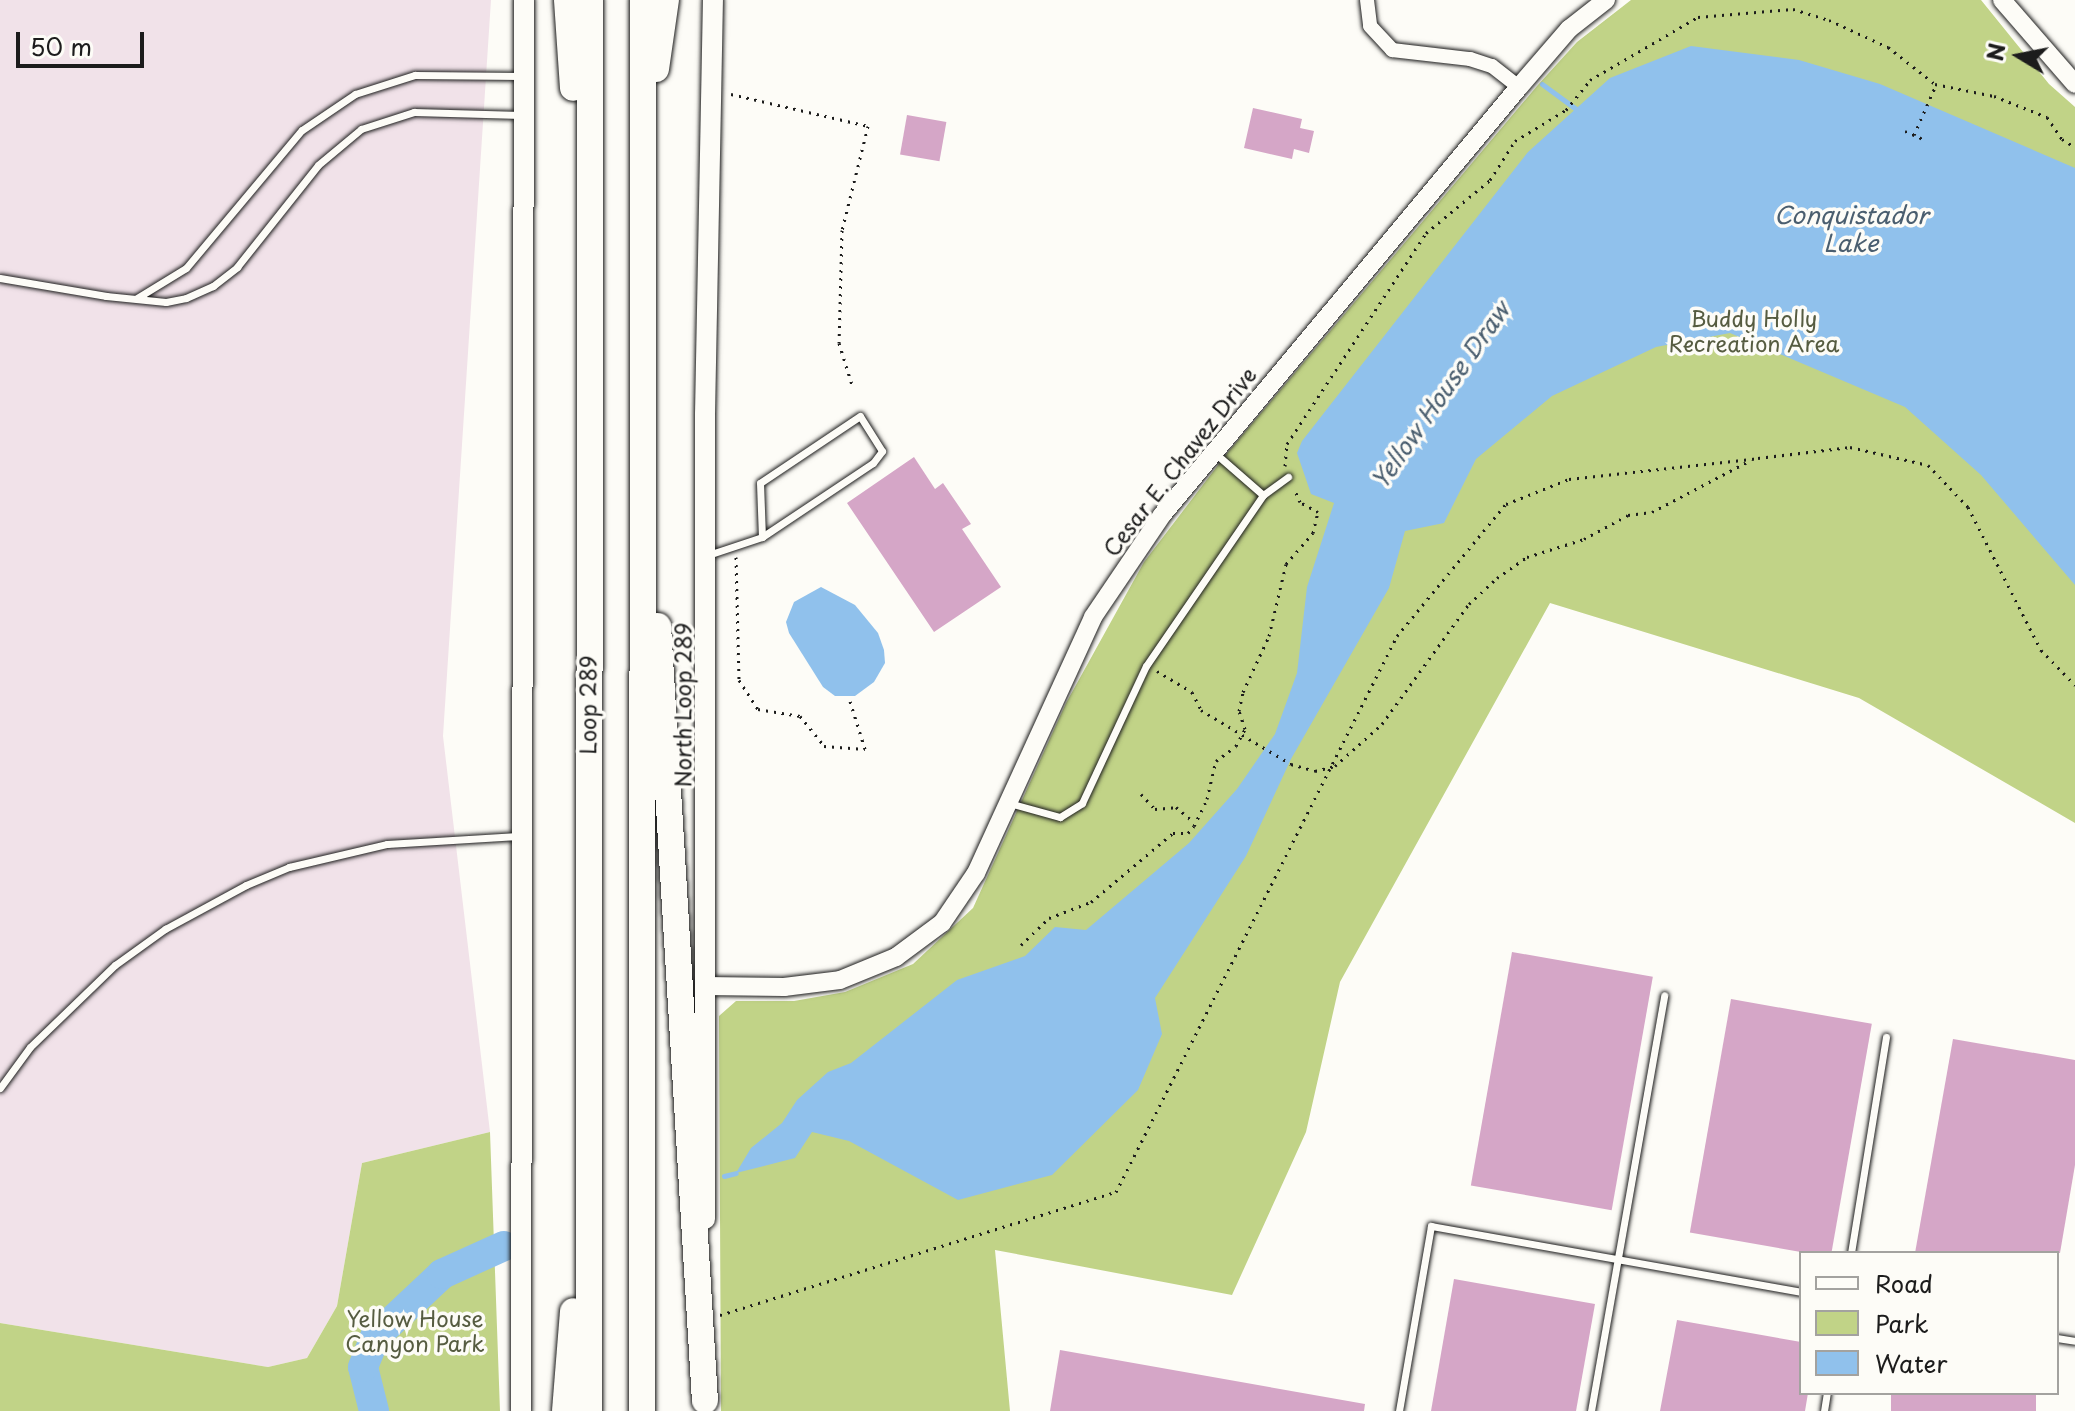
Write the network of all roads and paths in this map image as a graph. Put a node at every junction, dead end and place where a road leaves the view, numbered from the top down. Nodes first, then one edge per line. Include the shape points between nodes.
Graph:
1 (524, 0) edge
2 (567, 0) edge
3 (590, 0) edge
4 (643, 0) edge
5 (666, 0) edge
6 (713, 0) edge
7 (1367, 0) edge
8 (1606, 0) edge
9 (2002, 0) edge
10 (521, 76) junction
11 (2075, 84) edge
12 (1936, 85) junction
13 (1519, 87) junction
14 (719, 91) dead end
15 (521, 115) junction
16 (1905, 131) dead end
17 (1914, 135) junction
18 (1923, 139) dead end
19 (2075, 147) edge
20 (641, 204) junction
21 (0, 278) edge
22 (137, 298) junction
23 (586, 346) junction
24 (853, 388) dead end
25 (1214, 452) junction
26 (1758, 458) junction
27 (1288, 477) junction
28 (641, 480) junction
29 (1263, 495) junction
30 (762, 537) junction
31 (736, 545) junction
32 (706, 556) junction
33 (1146, 666) junction
34 (2075, 685) edge
35 (850, 701) dead end
36 (1242, 736) junction
37 (1335, 766) junction
38 (1141, 794) dead end
39 (1007, 803) junction
40 (1194, 822) junction
41 (526, 836) junction
42 (1021, 945) dead end
43 (705, 986) junction
44 (1664, 995) dead end
45 (1886, 1037) dead end
46 (0, 1088) edge
47 (588, 1192) junction
48 (1851, 1251) edge
49 (1616, 1259) junction
50 (1799, 1292) edge
51 (705, 1320) junction
52 (705, 1406) edge
53 (521, 1411) edge
54 (565, 1411) edge
55 (589, 1411) edge
56 (642, 1411) edge
57 (1399, 1411) edge
58 (1591, 1411) edge

1 - 10 main road
2 - 23 highway
3 - 23 highway, Loop 289
4 - 20 highway
5 - 20 highway via 654,138
6 - 32 main road, North Loop 289
7 - 13 street via 1370,26 1379,40 1409,55 1470,59 1492,66
8 - 13 street, Cesar E. Chavez Drive via 1569,29
9 - 11 street
10 - 15 main road
10 - 22 lane via 415,75 355,94 302,130 186,268
12 - 17 path
12 - 19 path via 2026,107 2047,117 2062,139
12 - 27 path via 1888,47 1793,9 1729,11 1670,29 1635,57 1590,80 1566,110 1515,141 1490,180 1426,233 1287,444 1283,457
13 - 25 street, Cesar E. Chavez Drive
14 - 24 path via 868,126 842,230 839,343
15 - 22 lane via 414,112 361,129 318,165 237,267 213,286 166,302
15 - 41 main road
16 - 17 path
17 - 18 path
20 - 28 highway
21 - 22 lane
23 - 47 highway, Loop 289
25 - 29 lane
25 - 39 street, Cesar E. Chavez Drive via 1162,515 1093,617
26 - 34 path via 1850,447 1928,465 1968,507 2028,629
26 - 37 path via 1652,512 1628,515 1584,539 1527,557 1497,578 1469,604 1382,724
26 - 37 path via 1569,479 1506,504 1397,636
27 - 29 lane
27 - 36 path via 1300,502 1318,512 1313,533 1286,564 1269,636 1243,692
28 - 52 highway via 657,538 667,820
28 - 56 highway
29 - 33 lane
30 - 30 lane via 873,463 882,451 860,416 760,483
30 - 31 lane
31 - 32 lane
31 - 35 path via 739,680 758,709 800,716 824,746 865,749
32 - 43 main road, North Loop 289
33 - 36 path via 1176,679 1192,692 1201,710
33 - 39 lane via 1082,803 1060,817
36 - 37 path via 1291,764 1315,771
36 - 40 path via 1216,761 1207,799
37 - 51 path via 1116,1192
38 - 40 path via 1155,809 1176,807
39 - 43 street, Cesar E. Chavez Drive via 960,900 942,923 896,957 812,986
40 - 42 path via 1188,833 1173,833 1091,902 1049,918
41 - 46 lane via 387,844 289,867 246,885 165,929 115,965 30,1047
41 - 53 main road
43 - 51 main road, North Loop 289
44 - 49 lane
45 - 48 lane
47 - 54 highway
47 - 55 highway, Loop 289
49 - 50 lane
49 - 57 lane via 1431,1226
49 - 58 lane
51 - 52 main road, North Loop 289

